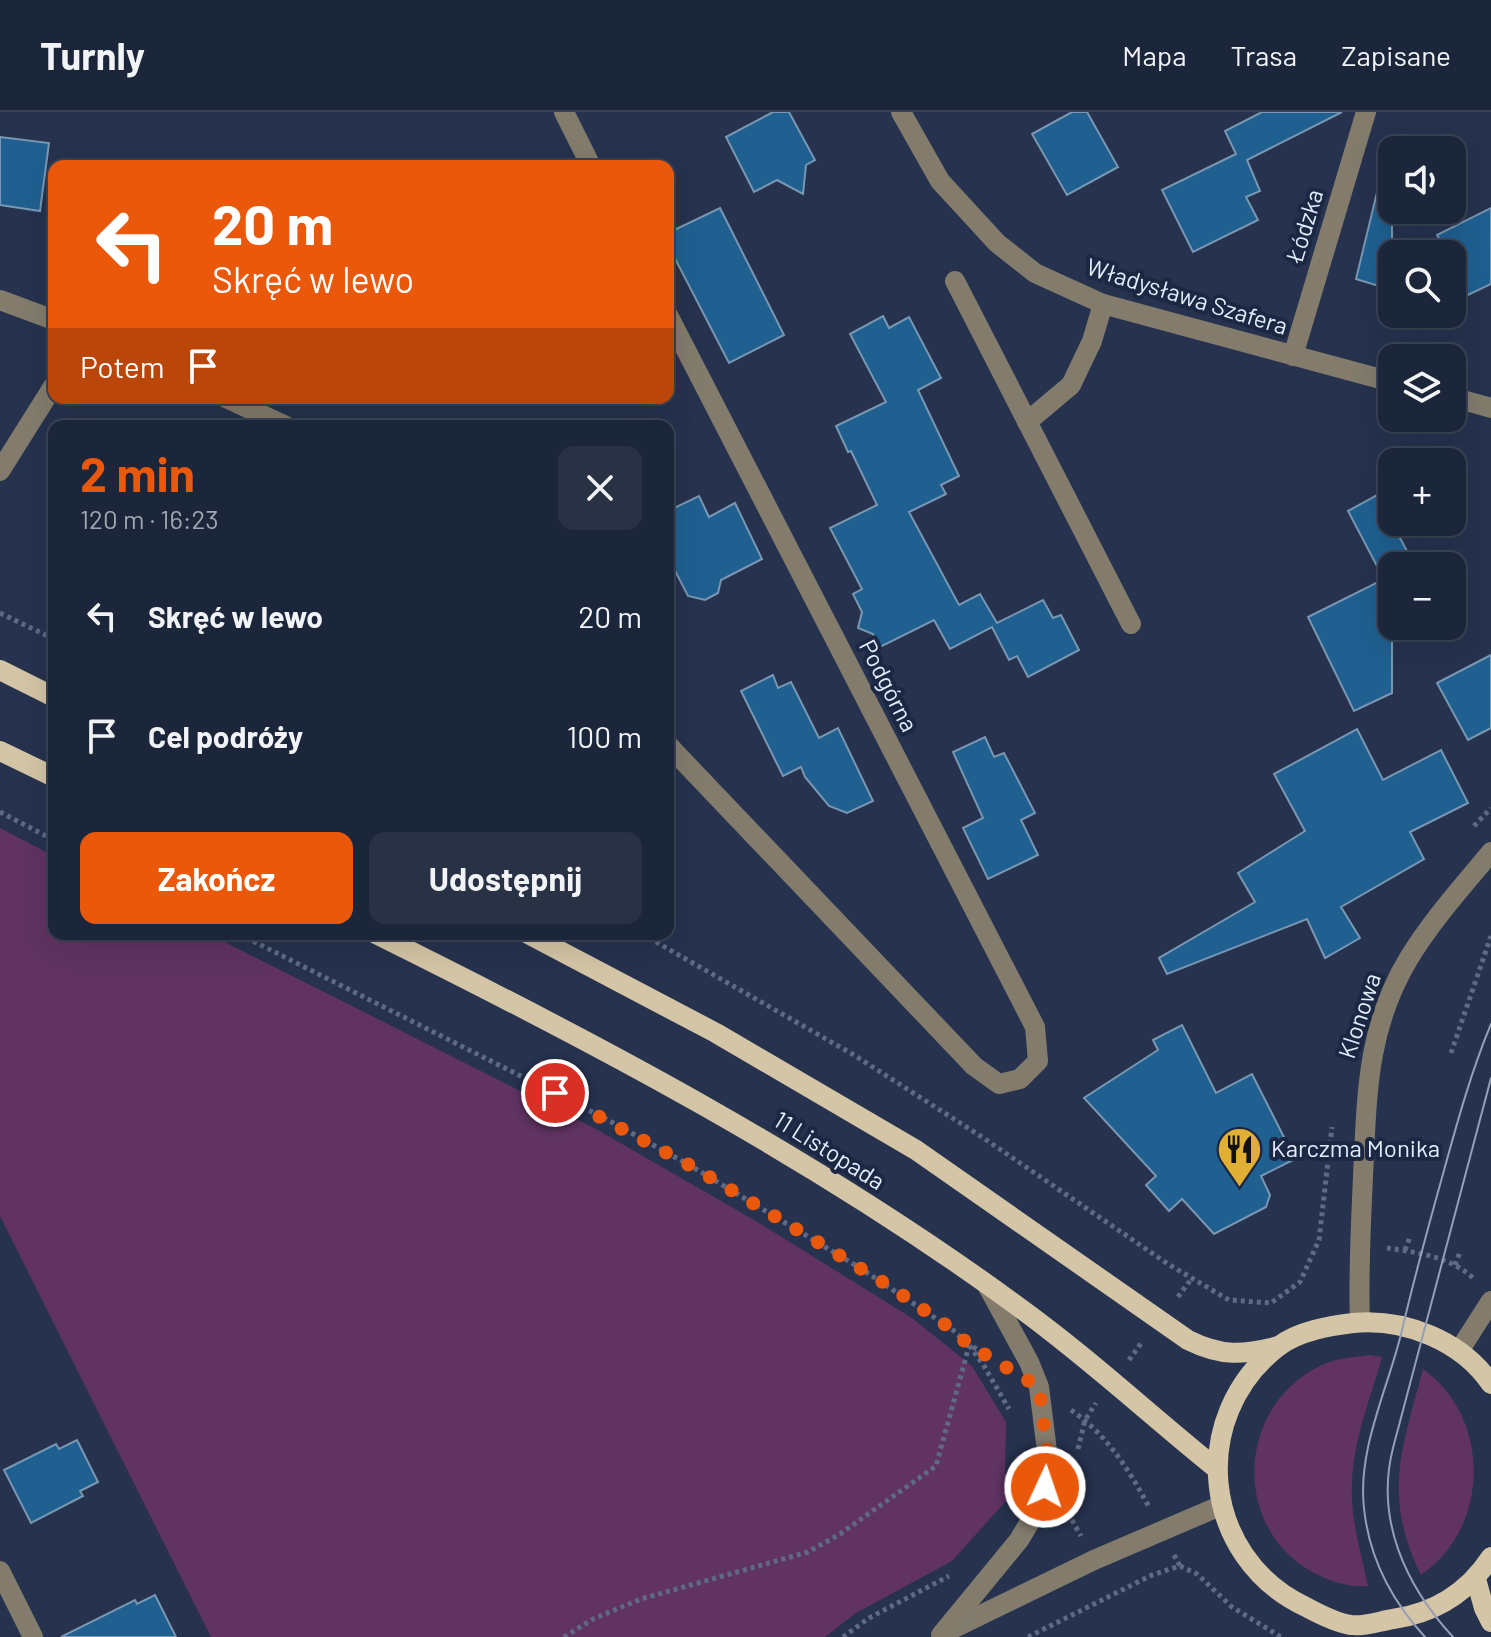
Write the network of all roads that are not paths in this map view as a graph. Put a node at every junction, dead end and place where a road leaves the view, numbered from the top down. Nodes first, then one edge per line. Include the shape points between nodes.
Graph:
1 (564, 112) edge
2 (901, 112) edge
3 (1366, 112) edge
4 (588, 160) edge
5 (955, 281) dead end
6 (0, 300) edge
7 (1103, 304) junction
8 (48, 318) edge
9 (674, 327) edge
10 (1293, 356) junction
11 (1378, 378) edge
12 (48, 395) edge
13 (1466, 401) edge
14 (239, 404) edge
15 (1491, 408) edge
16 (273, 420) edge
17 (1027, 422) junction
18 (0, 471) edge
19 (1131, 624) dead end
20 (0, 670) edge
21 (48, 694) edge
22 (0, 751) edge
23 (674, 751) edge
24 (48, 774) edge
25 (1491, 852) edge
26 (388, 940) edge
27 (539, 940) edge
28 (987, 1285) junction
29 (1486, 1294) edge
30 (1360, 1322) junction
31 (1279, 1346) junction
32 (1459, 1351) junction
33 (1491, 1384) edge
34 (1217, 1469) junction
35 (1220, 1506) junction
36 (1491, 1557) edge
37 (0, 1571) edge
38 (1476, 1579) junction
39 (8, 1607) edge
40 (1491, 1622) edge
41 (1352, 1625) junction
42 (939, 1636) edge
43 (33, 1637) edge
44 (1369, 1637) edge

1 - 4 street
2 - 7 street, Władysława Szafera via 940,181 997,243 1035,273
3 - 10 street, Łódzka
5 - 17 street
6 - 8 street
7 - 10 street, Władysława Szafera
7 - 17 street via 1071,385
9 - 23 street, Podgórna via 1035,1027 1038,1061 1020,1079 999,1084 974,1066
10 - 11 street, Władysława Szafera
12 - 18 street
13 - 15 street
14 - 16 street
17 - 19 street
20 - 21 main road
22 - 24 main road
25 - 30 street, Klonowa via 1408,959 1386,1006 1368,1076
26 - 28 main road, 11 Listopada via 702,1104
27 - 31 main road, 11 Listopada via 716,1033 916,1150 1188,1340 1208,1350 1243,1355
28 - 34 main road, 11 Listopada
28 - 42 street via 1039,1387 1049,1467 1037,1510 1019,1540
29 - 32 street
30 - 31 main road via 1323,1328
30 - 32 main road via 1423,1332
31 - 34 main road via 1233,1403
32 - 33 main road
34 - 35 main road
35 - 41 main road via 1233,1541 1264,1580 1291,1600
35 - 42 street
36 - 38 main road
37 - 39 street
38 - 40 main road
38 - 41 main road via 1446,1602 1418,1614
39 - 43 street
41 - 44 main road

